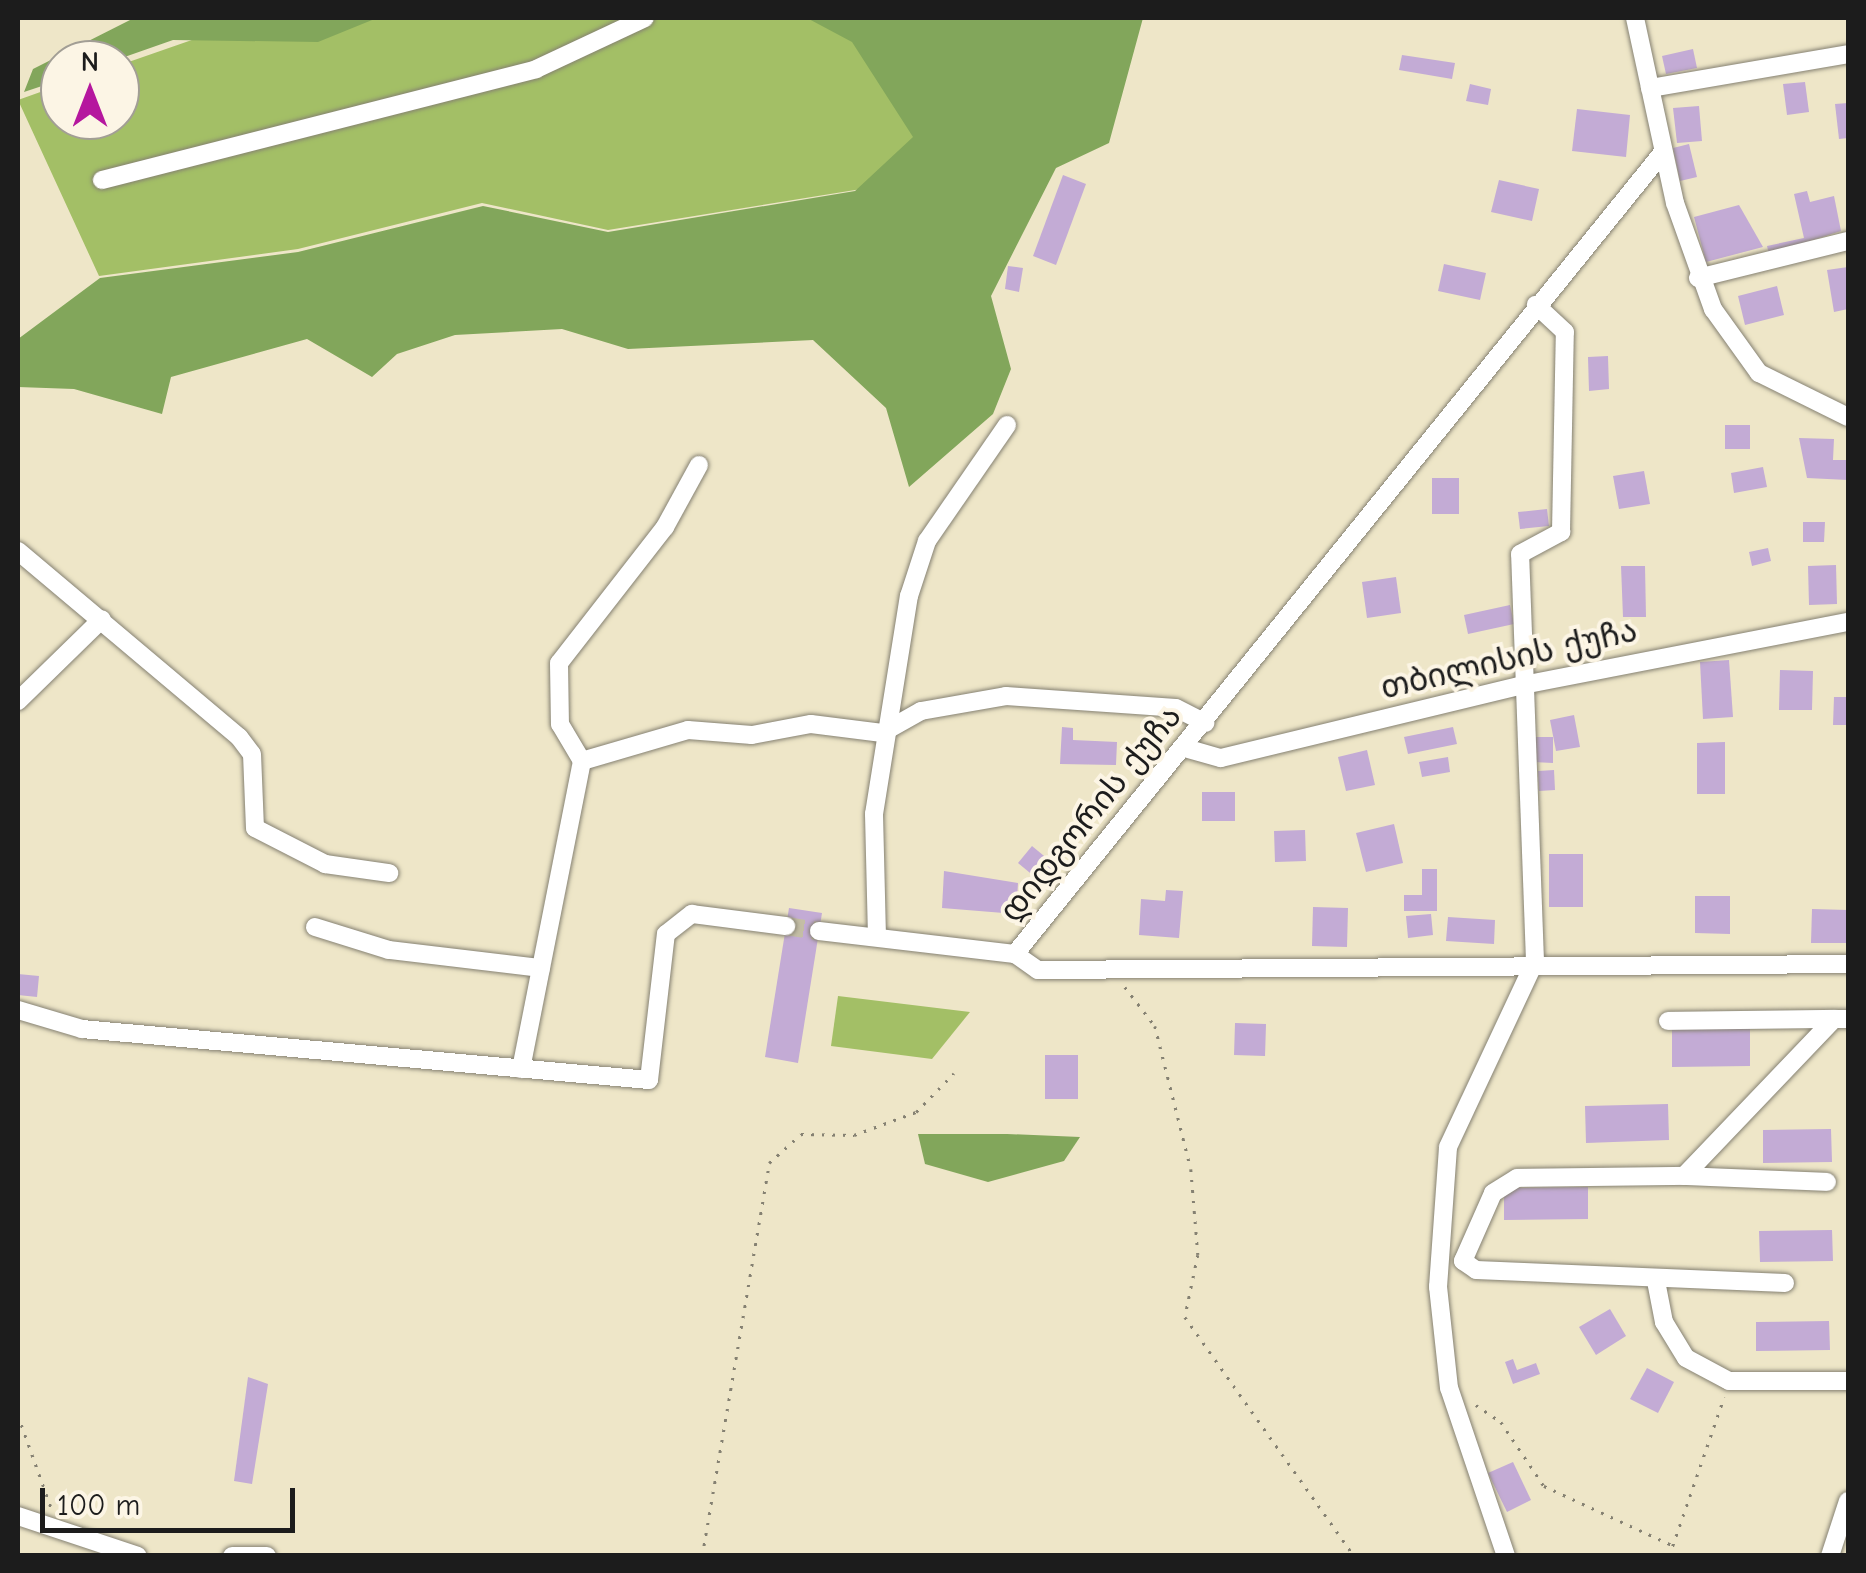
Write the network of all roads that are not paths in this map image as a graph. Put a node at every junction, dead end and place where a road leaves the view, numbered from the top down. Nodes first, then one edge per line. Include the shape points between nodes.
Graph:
1 (645, 18) edge
2 (1635, 18) edge
3 (1848, 54) edge
4 (1650, 88) junction
5 (1662, 152) junction
6 (102, 180) dead end
7 (1848, 241) edge
8 (1698, 278) junction
9 (1536, 305) junction
10 (1848, 417) edge
11 (1007, 425) dead end
12 (699, 465) dead end
13 (18, 551) edge
14 (102, 619) junction
15 (1848, 622) edge
16 (1528, 684) junction
17 (18, 701) edge
18 (1205, 723) junction
19 (882, 733) junction
20 (1186, 748) junction
21 (582, 761) junction
22 (389, 873) dead end
23 (786, 926) tunnel mouth
24 (315, 928) dead end
25 (819, 932) tunnel mouth
26 (877, 938) junction
27 (1015, 954) junction
28 (1535, 961) junction
29 (1848, 964) edge
30 (541, 968) junction
31 (18, 1010) edge
32 (1841, 1019) edge
33 (1668, 1021) dead end
34 (521, 1069) junction
35 (1684, 1176) junction
36 (1827, 1182) dead end
37 (1464, 1260) junction
38 (1440, 1263) junction
39 (1656, 1281) junction
40 (1785, 1283) dead end
41 (1848, 1381) edge
42 (1848, 1501) edge
43 (18, 1516) edge
44 (1843, 1534) edge
45 (138, 1556) edge
46 (232, 1556) edge
47 (267, 1556) edge
48 (1506, 1556) edge
49 (1830, 1556) edge

1 - 6 street via 536,69
2 - 4 street
3 - 4 street
4 - 5 street
5 - 8 street
5 - 9 street, დიდგორის ქუჩა
7 - 8 street
8 - 10 street via 1759,373
9 - 16 street via 1564,332 1561,532 1520,554
9 - 18 street, დიდგორის ქუჩა
11 - 19 street via 927,541
12 - 21 street via 666,527 560,663 560,724
13 - 14 street
14 - 17 street
14 - 22 street via 252,754 255,828 325,864
15 - 16 street, თბილისის ქუჩა
16 - 20 street, თბილისის ქუჩა via 1221,758
16 - 28 street
18 - 19 street via 1176,708 1006,696 920,710
18 - 20 street, დიდგორის ქუჩა
19 - 21 street via 811,724 752,735 688,730
19 - 26 street
20 - 27 street, დიდგორის ქუჩა
21 - 30 street
23 - 34 street via 692,914 666,934 649,1080
24 - 30 street via 390,950
25 - 26 street
26 - 27 street
27 - 28 street, დიდგორის ქუჩა via 1038,970
28 - 29 street, დიდგორის ქუჩა
28 - 38 street via 1448,1147
30 - 34 street
31 - 34 street via 82,1029
32 - 33 street
32 - 35 street
35 - 36 street
35 - 37 street via 1518,1178 1492,1193
37 - 38 street
37 - 39 street via 1476,1270
38 - 48 street via 1449,1388
39 - 40 street
39 - 41 street via 1686,1358 1729,1381
42 - 44 street
43 - 45 street
44 - 49 street
46 - 47 street

